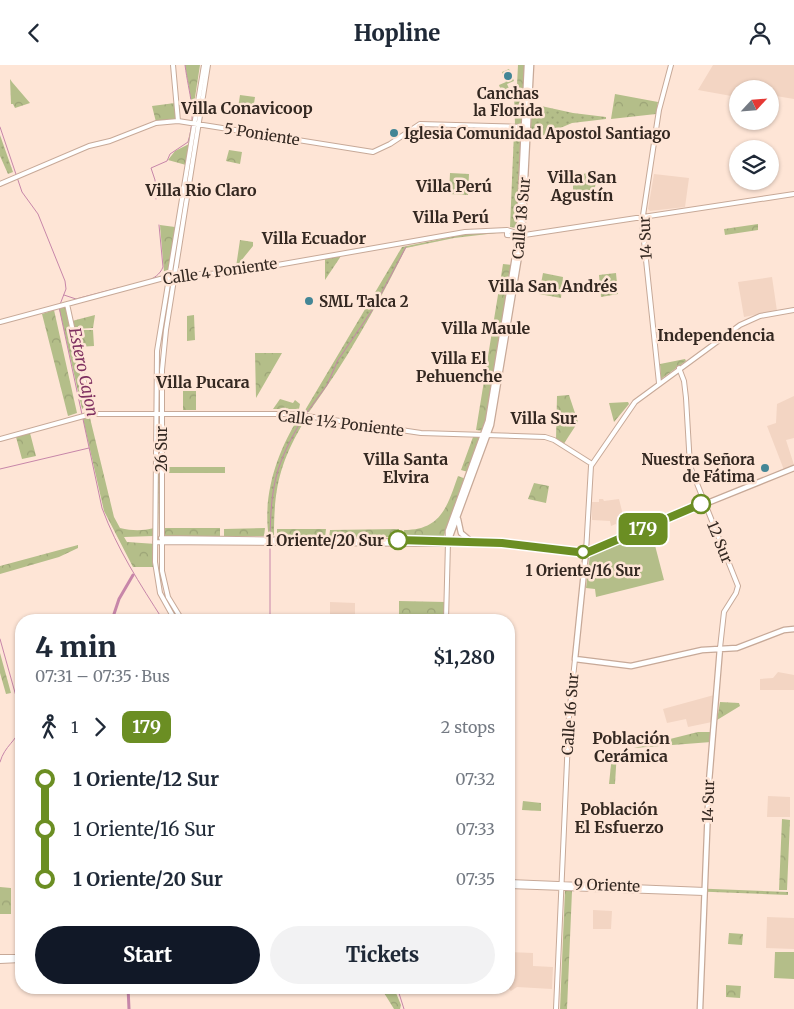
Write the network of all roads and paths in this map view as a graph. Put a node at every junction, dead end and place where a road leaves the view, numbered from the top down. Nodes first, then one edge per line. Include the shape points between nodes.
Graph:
1 (173, 65) edge
2 (204, 65) edge
3 (208, 65) edge
4 (529, 65) edge
5 (671, 65) edge
6 (178, 121) junction
7 (194, 123) junction
8 (526, 127) junction
9 (0, 184) edge
10 (794, 194) edge
11 (642, 217) junction
12 (520, 235) junction
13 (175, 275) junction
14 (169, 276) junction
15 (65, 305) junction
16 (794, 311) edge
17 (0, 322) edge
18 (679, 368) junction
19 (659, 383) junction
20 (89, 414) junction
21 (159, 415) junction
22 (486, 435) junction
23 (0, 439) edge
24 (592, 464) junction
25 (794, 468) edge
26 (704, 503) junction
27 (458, 517) junction
28 (161, 540) junction
29 (156, 542) junction
30 (448, 542) junction
31 (474, 543) junction
32 (586, 553) junction
33 (734, 596) joint
34 (172, 614) edge
35 (178, 614) edge
36 (446, 614) edge
37 (794, 629) edge
38 (720, 648) junction
39 (574, 659) junction
40 (515, 883) edge
41 (528, 885) junction
42 (562, 885) junction
43 (515, 886) edge
44 (704, 891) junction
45 (0, 959) edge
46 (15, 959) edge
47 (556, 1009) edge
48 (700, 1009) edge

1 - 6 street
2 - 7 street
3 - 7 street
4 - 8 main road, Calle 18 Sur
5 - 11 street, 14 Sur via 659,110
6 - 7 street, 5 Poniente
6 - 9 street, 5 Poniente via 156,123 89,146
7 - 8 street, 5 Poniente via 371,151 384,147 420,124
7 - 13 street, 26 Sur via 196,143
7 - 14 street
8 - 12 main road, Calle 18 Sur
10 - 11 street, Calle 4 Poniente
11 - 12 street, Calle 4 Poniente
11 - 19 street, 14 Sur
12 - 13 street, Calle 4 Poniente via 466,232 232,273
12 - 22 main road, Calle 18 Sur
13 - 14 street, Calle 4 Poniente
13 - 21 street, 26 Sur via 163,351
14 - 15 street, Calle 4 Poniente
14 - 21 street, 26 Sur via 157,351
15 - 17 street, Calle 4 Poniente
15 - 20 street
16 - 18 street, Calle 16 Sur via 750,320
18 - 19 street, Calle 16 Sur
18 - 26 street, 12 Sur via 685,383 691,468
19 - 24 street, Calle 16 Sur via 635,402
20 - 21 street, Calle 1½ Poniente
20 - 23 street, Calle 1½ Poniente
21 - 22 street, Calle 1½ Poniente via 303,416 421,433
21 - 28 street, 26 Sur
21 - 29 street, 26 Sur
22 - 24 street, Calle 1½ Poniente via 545,437
22 - 27 main road, Calle 18 Sur
22 - 30 main road, Calle 18 Sur via 448,531
24 - 32 street, Calle 16 Sur
25 - 26 main road
26 - 32 main road
26 - 33 street, 12 Sur via 738,586
27 - 30 main road, Calle 18 Sur
27 - 31 main road via 461,533
28 - 29 street
28 - 30 street
28 - 35 street, 26 Sur via 164,585
29 - 34 street, 26 Sur via 157,580
30 - 31 main road
30 - 36 street, Calle 18 Sur
31 - 32 main road
32 - 39 main road, Calle 16 Sur
33 - 38 street, 14 Sur via 724,612
37 - 38 main road via 742,647
38 - 39 main road via 628,666
38 - 44 main road, 14 Sur via 709,777
39 - 42 street, Calle 16 Sur
40 - 41 street, 9 Oriente
41 - 42 street, 9 Oriente
41 - 43 street, 9 Oriente
42 - 44 street, 9 Oriente
42 - 47 street, Calle 16 Sur
44 - 48 main road, 14 Sur
45 - 46 street

